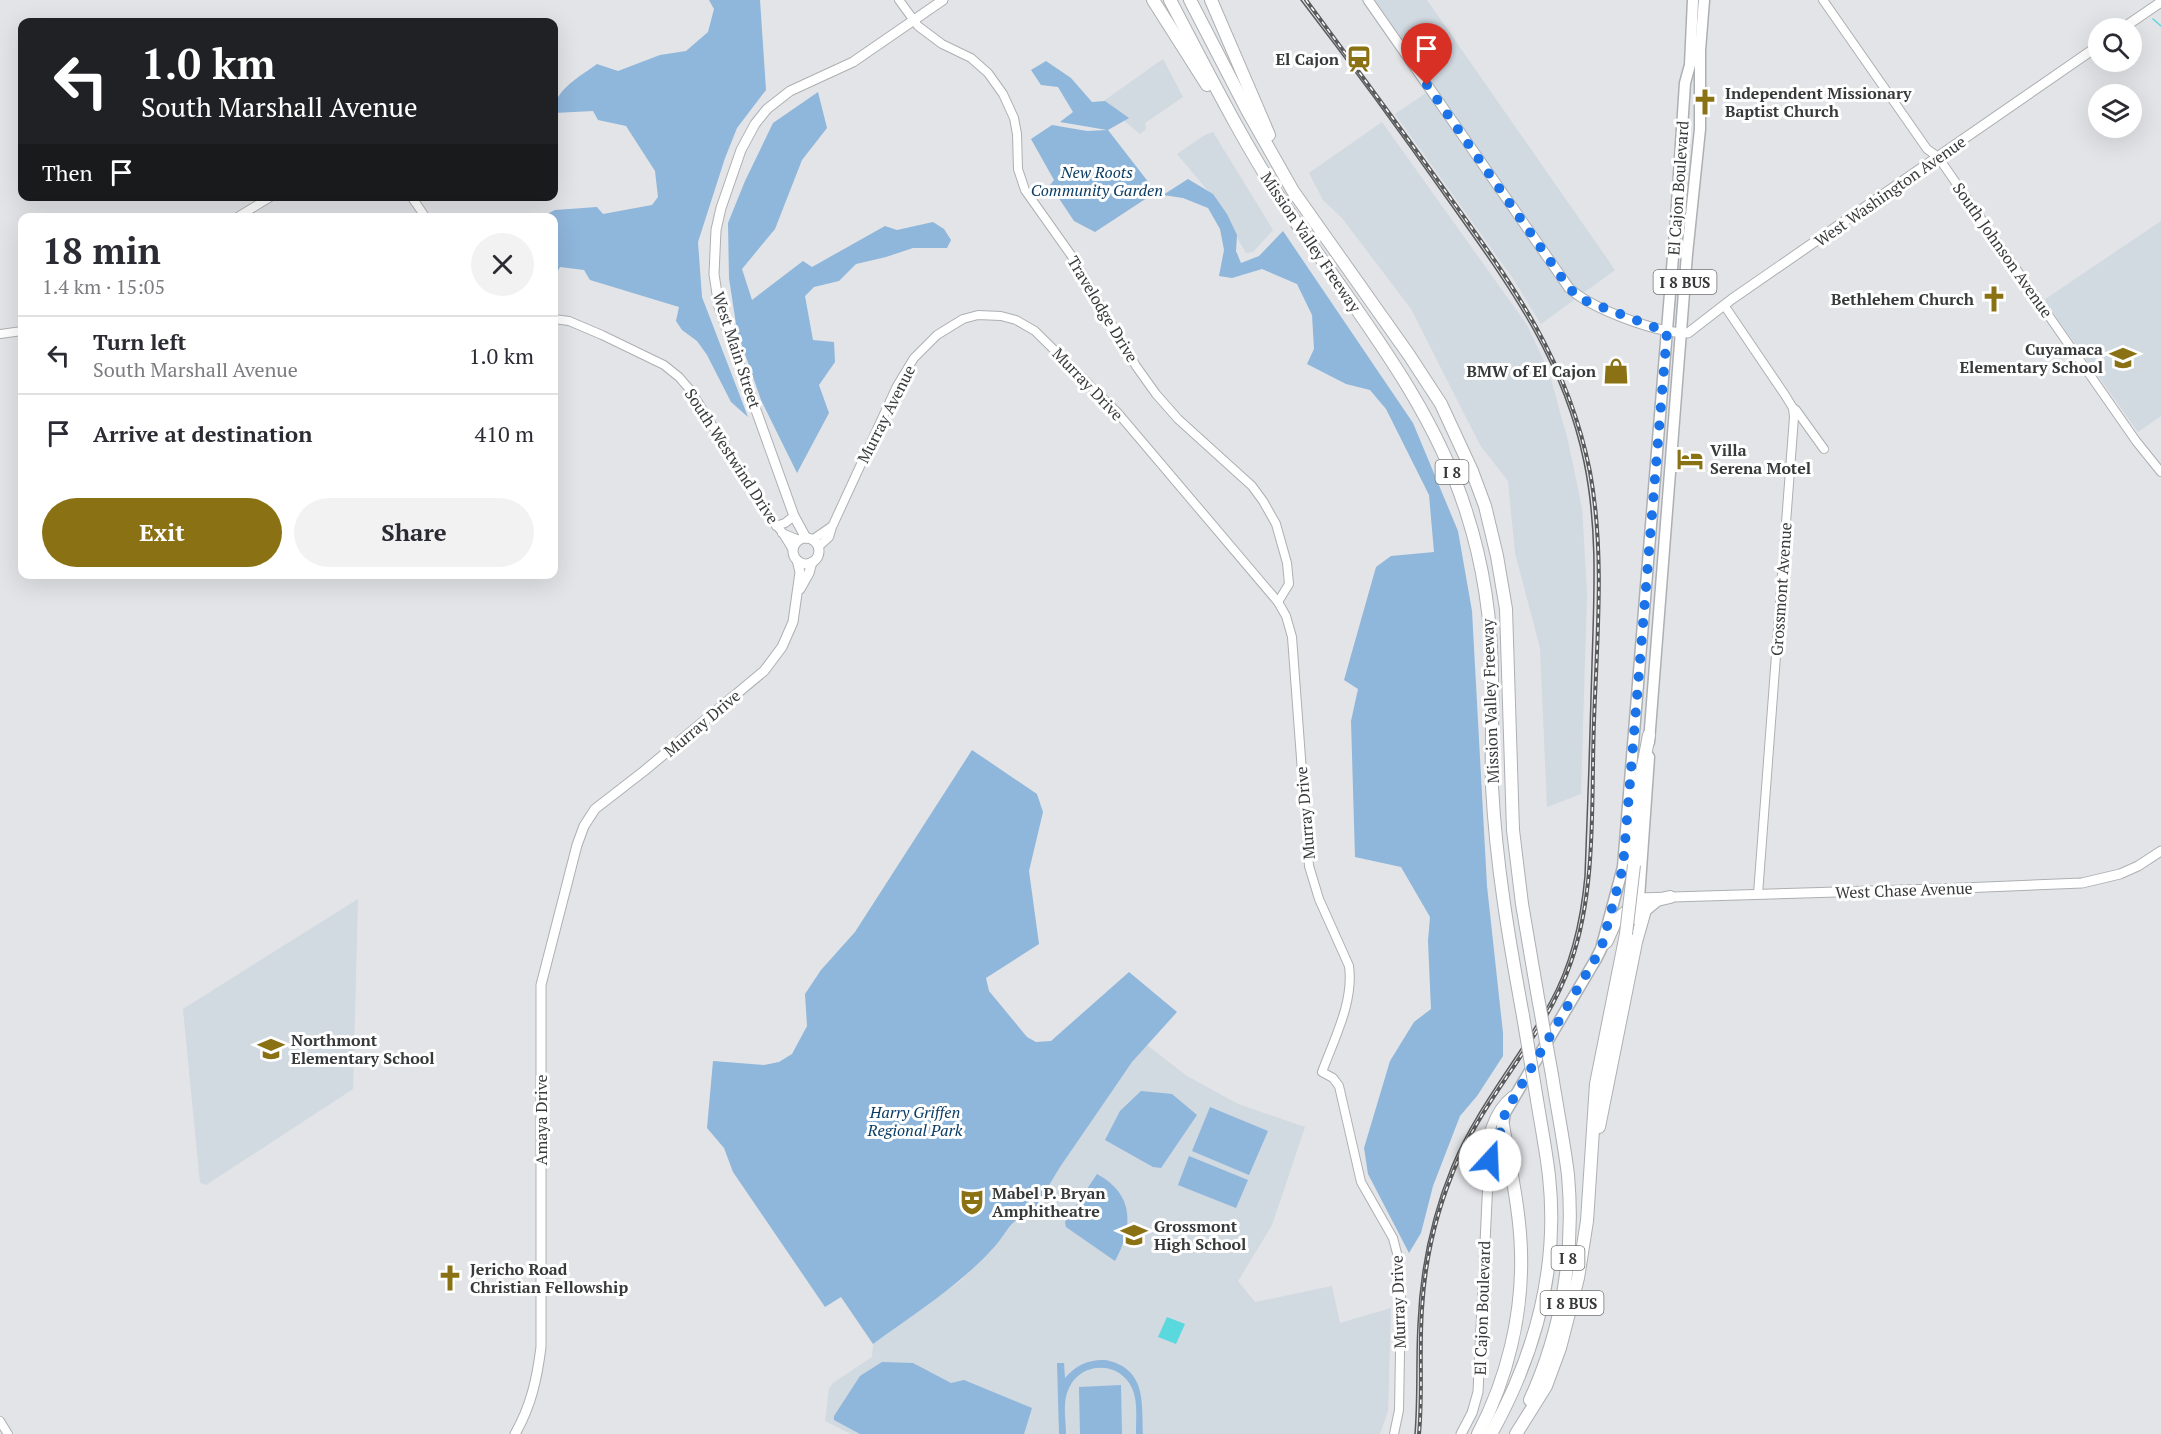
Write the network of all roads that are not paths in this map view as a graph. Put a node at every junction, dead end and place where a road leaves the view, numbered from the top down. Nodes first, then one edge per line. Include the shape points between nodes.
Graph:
1 (899, 0) edge
2 (943, 0) edge
3 (1153, 0) edge
4 (1170, 0) edge
5 (1190, 0) edge
6 (1211, 0) edge
7 (1368, 0) edge
8 (1693, 0) edge
9 (1704, 0) edge
10 (1823, 0) edge
11 (2161, 2) edge
12 (2138, 18) edge
13 (913, 21) junction
14 (2088, 53) edge
15 (1243, 140) junction
16 (1938, 157) junction
17 (1293, 191) junction
18 (264, 201) edge
19 (244, 213) edge
20 (1724, 305) junction
21 (963, 319) joint
22 (558, 320) edge
23 (18, 332) edge
24 (1667, 332) junction
25 (1681, 333) junction
26 (0, 334) edge
27 (1793, 408) junction
28 (1824, 449) dead end
29 (2161, 472) edge
30 (794, 516) junction
31 (779, 529) junction
32 (807, 541) junction
33 (793, 550) junction
34 (797, 560) junction
35 (812, 562) junction
36 (798, 591) junction
37 (1278, 602) junction
38 (793, 622) joint
39 (1648, 735) junction
40 (595, 809) joint
41 (2161, 851) edge
42 (1629, 866) junction
43 (1758, 894) junction
44 (1670, 897) junction
45 (1639, 898) junction
46 (1611, 912) junction
47 (1636, 942) junction
48 (1601, 949) junction
49 (1517, 1093) junction
50 (1503, 1125) junction
51 (1591, 1161) junction
52 (1488, 1179) junction
53 (0, 1421) edge
54 (8, 1434) edge
55 (515, 1434) edge
56 (1394, 1434) edge
57 (1461, 1434) edge
58 (1478, 1434) edge
59 (1491, 1434) edge
60 (1515, 1434) edge

1 - 13 street, Travelodge Drive
2 - 13 main road, West Main Street
3 - 15 highway
4 - 15 highway, Mission Valley Freeway / I 8
5 - 17 highway, Mission Valley Freeway / I 8
6 - 17 highway
7 - 24 main road via 1569,288 1581,299
8 - 24 main road, El Cajon Boulevard / I 8 BUS
9 - 25 main road, El Cajon Boulevard / I 8 BUS via 1700,129
10 - 16 street, South Johnson Avenue via 1927,149
11 - 12 main road
13 - 30 main road, West Main Street via 853,62 798,87 767,109 745,141 721,208 714,274 720,307
13 - 37 street, Travelodge Drive via 988,73 1014,118 1018,170 1025,190 1071,255 1136,366 1178,419 1252,486 1263,501 1276,524 1287,563 1289,584
14 - 16 main road, West Washington Avenue
15 - 59 highway, Mission Valley Freeway / I 8, bridge via 1425,416 1454,474 1479,560 1488,612 1492,678 1495,833 1504,909 1550,1177 1551,1206 1544,1303 1528,1354
16 - 20 main road, West Washington Avenue
16 - 29 street, South Johnson Avenue
17 - 60 highway, Mission Valley Freeway / I 8, bridge via 1441,404 1485,506 1497,555 1506,609 1513,830 1568,1175 1570,1209 1567,1271 1551,1348
18 - 19 street
20 - 25 main road, West Washington Avenue via 1688,333
20 - 27 street
21 - 32 street, Murray Avenue via 929,342 908,367 830,537
21 - 37 street, Murray Drive via 1001,316 1023,323 1041,336 1117,412
22 - 31 street, South Westwind Drive via 602,335 674,373 691,392
23 - 26 street
24 - 25 main road
24 - 42 main road, El Cajon Boulevard / I 8 BUS
25 - 39 main road, El Cajon Boulevard / I 8 BUS
27 - 28 street
27 - 43 street, Grossmont Avenue
30 - 31 street
30 - 32 main road, West Main Street
31 - 32 street, South Westwind Drive
31 - 33 street, South Westwind Drive
32 - 33 main road, Murray Avenue
32 - 35 main road, Murray Avenue via 817,556
33 - 34 main road, Murray Avenue
34 - 35 main road
34 - 36 main road, Murray Avenue
35 - 36 main road, Murray Avenue
36 - 38 main road, Murray Avenue
37 - 56 street, Murray Drive via 1292,637 1309,866 1319,899 1350,966 1345,1009 1322,1072 1339,1086 1361,1182 1393,1238 1398,1257 1399,1410
38 - 40 main road, Murray Drive via 782,647 764,670
39 - 42 highway, I 8 BUS
39 - 45 main road, El Cajon Boulevard via 1649,772
40 - 55 main road, Amaya Drive via 577,845 541,985 541,1347 534,1390
41 - 43 main road, West Chase Avenue via 2120,874 2082,883
42 - 45 main road via 1629,890
42 - 46 main road, El Cajon Boulevard / I 8 BUS
42 - 51 highway, I 8 BUS, bridge via 1626,934 1596,1084
43 - 44 main road, West Chase Avenue
44 - 45 main road, West Chase Avenue
44 - 47 highway via 1657,900 1645,910
45 - 46 main road via 1627,899
45 - 47 highway
45 - 48 main road, El Cajon Boulevard via 1620,915
46 - 48 main road, El Cajon Boulevard / I 8 BUS
47 - 51 highway
48 - 49 main road, El Cajon Boulevard / I 8 BUS
49 - 50 main road, El Cajon Boulevard / I 8 BUS
49 - 52 main road, El Cajon Boulevard via 1499,1109 1490,1131 1485,1156
50 - 52 main road, El Cajon Boulevard via 1490,1160
50 - 58 highway, I 8 BUS via 1518,1212 1520,1297 1507,1361
51 - 60 highway, I 8 BUS via 1584,1246 1560,1348 1546,1386
52 - 57 main road, El Cajon Boulevard via 1478,1392
53 - 54 street

